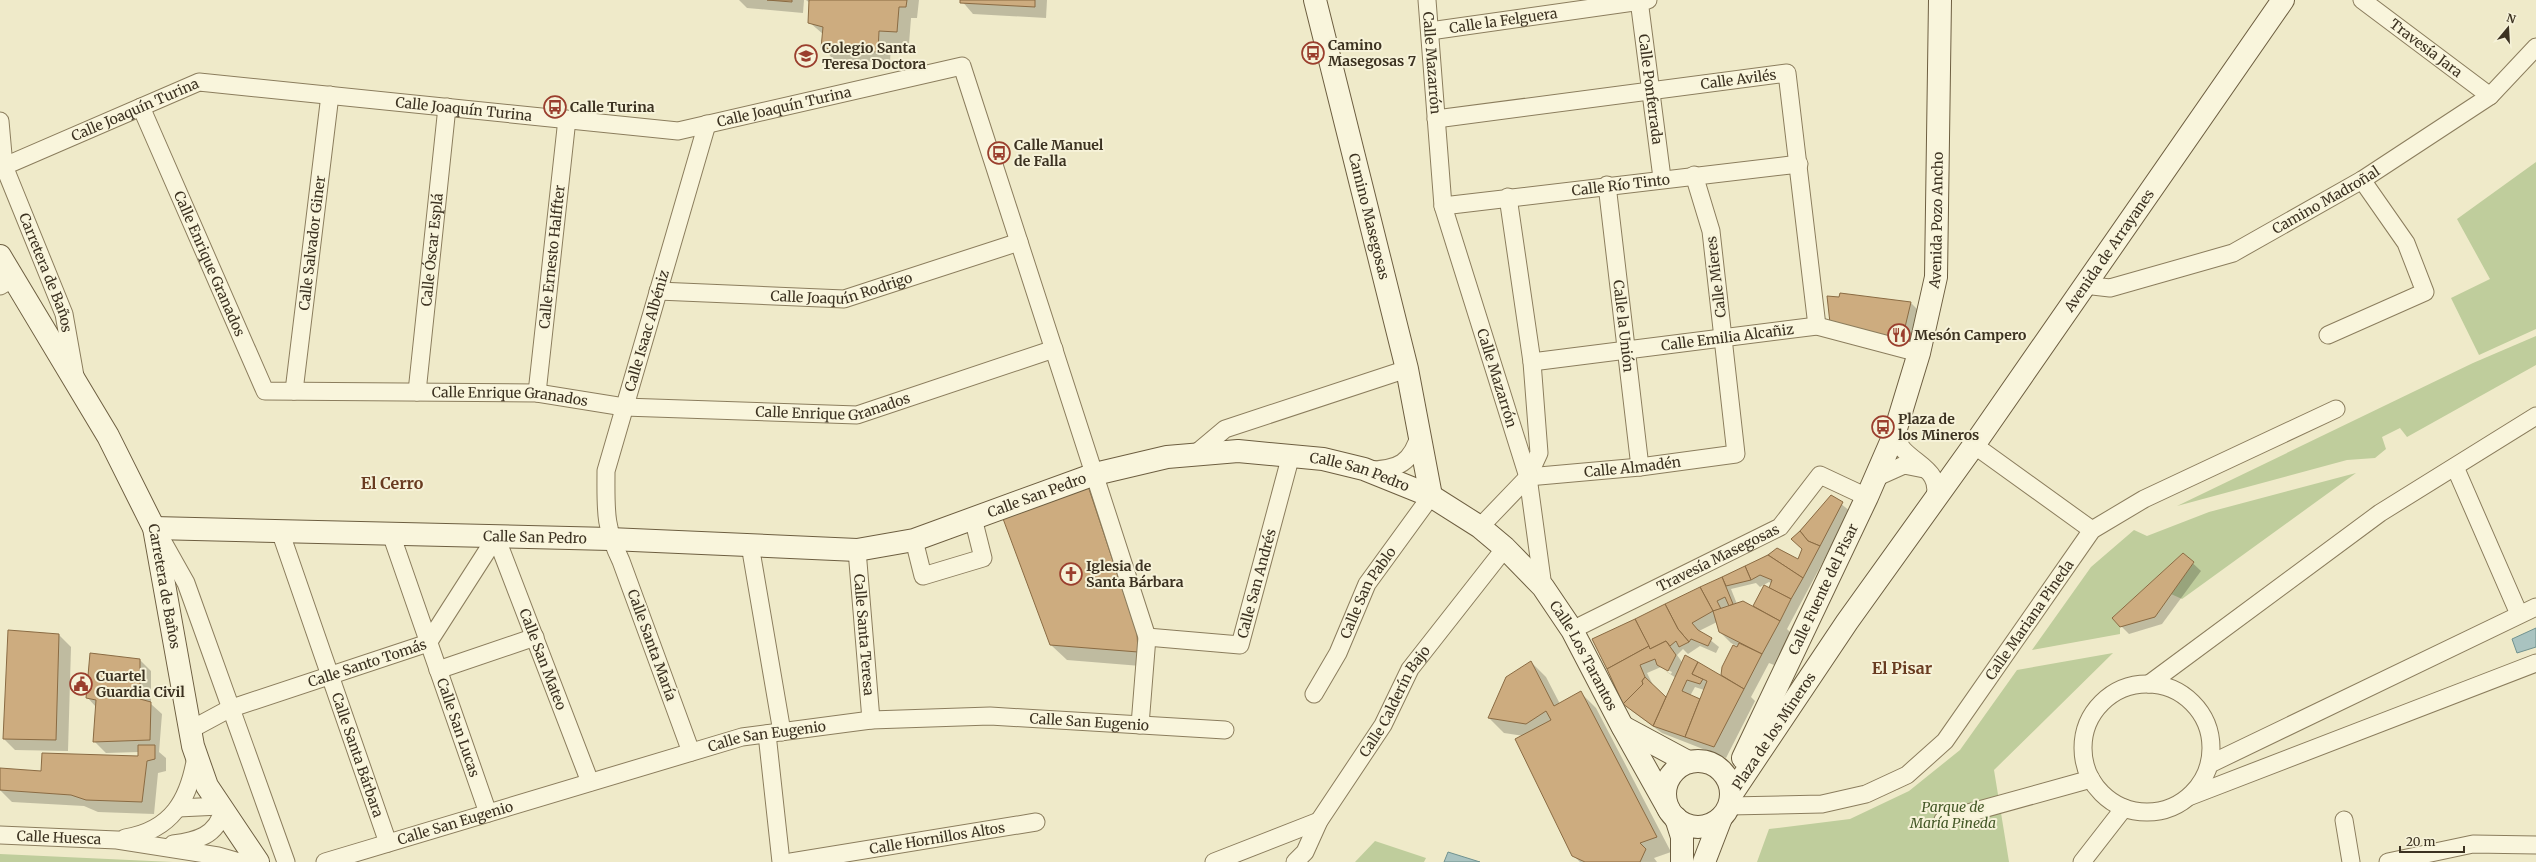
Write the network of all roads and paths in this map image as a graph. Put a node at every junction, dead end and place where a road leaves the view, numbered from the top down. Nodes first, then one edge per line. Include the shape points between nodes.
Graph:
1 (1315, 0) edge
2 (1427, 0) edge
3 (1642, 0) edge
4 (1940, 0) edge
5 (2283, 0) edge
6 (2362, 0) edge
7 (1430, 31) junction
8 (2536, 47) edge
9 (1651, 90) junction
10 (330, 95) junction
11 (2490, 96) junction
12 (141, 107) junction
13 (447, 107) junction
14 (567, 119) junction
15 (1436, 120) junction
16 (0, 121) edge
17 (707, 124) junction
18 (1799, 164) junction
19 (2, 166) edge
20 (1694, 175) junction
21 (1662, 178) junction
22 (2362, 180) junction
23 (1607, 185) junction
24 (1508, 197) junction
25 (1443, 206) junction
26 (1019, 242) junction
27 (0, 256) edge
28 (7, 282) edge
29 (2084, 285) junction
30 (658, 291) junction
31 (1817, 326) junction
32 (2328, 335) dead end
33 (1723, 339) junction
34 (1054, 349) junction
35 (1628, 350) junction
36 (1919, 353) junction
37 (1532, 362) junction
38 (1407, 369) junction
39 (77, 383) junction
40 (294, 391) junction
41 (417, 392) junction
42 (537, 393) junction
43 (624, 407) junction
44 (2336, 409) dead end
45 (2536, 416) edge
46 (1420, 433) junction
47 (1894, 434) junction
48 (1974, 445) junction
49 (1736, 454) joint
50 (1194, 455) junction
51 (1291, 455) junction
52 (2455, 467) junction
53 (1640, 468) junction
54 (1925, 469) junction
55 (1364, 470) junction
56 (1095, 474) junction
57 (1528, 477) junction
58 (1871, 488) junction
59 (1431, 496) junction
60 (1934, 501) junction
61 (973, 518) junction
62 (1480, 527) junction
63 (154, 528) junction
64 (2092, 530) junction
65 (280, 531) junction
66 (391, 534) junction
67 (496, 537) junction
68 (610, 539) junction
69 (914, 540) junction
70 (750, 545) junction
71 (1505, 548) junction
72 (857, 550) junction
73 (1543, 587) junction
74 (2536, 607) edge
75 (2519, 614) junction
76 (1572, 630) junction
77 (535, 637) junction
78 (1147, 637) junction
79 (428, 643) junction
80 (2536, 663) edge
81 (438, 670) junction
82 (330, 676) junction
83 (2149, 684) junction
84 (1314, 694) dead end
85 (229, 709) junction
86 (871, 720) junction
87 (1140, 725) junction
88 (1622, 726) junction
89 (190, 730) junction
90 (1225, 730) dead end
91 (775, 732) junction
92 (1750, 743) junction
93 (691, 752) junction
94 (196, 756) junction
95 (1688, 762) junction
96 (2210, 764) junction
97 (1714, 765) junction
98 (2091, 779) junction
99 (590, 782) junction
100 (2187, 798) junction
101 (1727, 801) junction
102 (178, 808) junction
103 (222, 808) junction
104 (2124, 808) junction
105 (488, 813) junction
106 (1672, 814) junction
107 (1943, 820) dead end
108 (2344, 820) dead end
109 (1319, 821) junction
110 (1036, 822) dead end
111 (0, 835) edge
112 (117, 840) junction
113 (388, 843) junction
114 (2536, 845) edge
115 (151, 846) junction
116 (351, 858) edge
117 (239, 862) edge
118 (258, 862) edge
119 (286, 862) edge
120 (324, 862) edge
121 (782, 862) edge
122 (791, 862) edge
123 (1214, 862) edge
124 (1295, 862) edge
125 (1682, 862) edge
126 (1704, 862) edge
127 (2082, 862) edge
128 (2351, 862) edge
129 (2388, 862) edge

1 - 38 street, Camino Masegosas
2 - 7 street, Calle Mazarrón
3 - 7 street, Calle la Felguera
3 - 9 street, Calle Ponferrada
4 - 36 street, Avenida Pozo Ancho via 1936,277
5 - 29 street, Avenida de Arrayanes
6 - 11 street, Travesía Jara
7 - 15 street, Calle Mazarrón
8 - 11 street, Camino Madroñal
9 - 15 street, Calle Avilés
9 - 18 street, Calle Avilés via 1787,73
9 - 21 street, Calle Ponferrada
10 - 12 street, Calle Joaquín Turina via 199,82
10 - 13 street, Calle Joaquín Turina
10 - 40 street, Calle Salvador Giner
11 - 22 street, Camino Madroñal
12 - 19 street, Calle Joaquín Turina
12 - 40 street, Calle Enrique Granados via 265,391
13 - 14 street, Calle Joaquín Turina
13 - 41 street, Calle Óscar Esplá
14 - 17 street, Calle Joaquín Turina via 678,131
14 - 42 street, Calle Ernesto Halffter
15 - 25 street, Calle Mazarrón
16 - 19 street, Carretera de Baños
17 - 26 street, Calle Joaquín Turina via 962,66
17 - 30 street, Calle Isaac Albéniz
18 - 20 street, Calle Río Tinto
18 - 31 street, Calle Avilés
19 - 39 street, Carretera de Baños via 64,314
20 - 21 street, Calle Río Tinto
20 - 33 street, Calle Mieres via 1711,231
21 - 23 street, Calle Río Tinto
22 - 29 street, Camino Madroñal via 2233,253 2110,288
22 - 32 street via 2406,243 2425,292
23 - 24 street, Calle Río Tinto
23 - 35 street, Calle la Unión
24 - 25 street, Calle Río Tinto
24 - 37 street, Calle Mazarrón
25 - 57 street, Calle Mazarrón
26 - 30 street, Calle Joaquín Rodrigo via 844,299
26 - 34 street
27 - 28 street, Carretera de Baños
28 - 39 street, Carretera de Baños
29 - 48 street, Avenida de Arrayanes
30 - 43 street, Calle Isaac Albéniz
31 - 33 street, Calle Emilia Alcañiz
31 - 36 street, Calle Emilia Alcañiz
33 - 35 street, Calle Emilia Alcañiz
33 - 49 street, Calle Mieres
34 - 43 street, Calle Enrique Granados via 857,415
34 - 56 street
35 - 37 street, Calle Emilia Alcañiz
35 - 53 street, Calle la Unión
36 - 47 street, Avenida Pozo Ancho
37 - 57 street, Calle Mazarrón via 1539,452
38 - 46 street, Camino Masegosas
38 - 50 street via 1226,429
39 - 63 street, Carretera de Baños via 108,436
40 - 41 street, Calle Enrique Granados
41 - 42 street, Calle Enrique Granados
42 - 43 street, Calle Enrique Granados
43 - 68 street, Calle Isaac Albéniz via 606,471 606,520
44 - 64 street, Calle Mariana Pineda via 2144,499
45 - 52 street
46 - 55 street, Camino Masegosas via 1415,451 1398,466 1386,470
46 - 59 street, Camino Masegosas
47 - 54 street, Plaza de los Mineros via 1901,446
47 - 58 street, Calle Fuente del Pisar
48 - 60 street, Avenida de Arrayanes
48 - 64 street
49 - 53 street, Calle Almadén
50 - 51 street, Calle San Pedro via 1238,451
50 - 56 street, Calle San Pedro via 1167,457
51 - 55 street, Calle San Pedro via 1343,463
51 - 78 street, Calle San Andrés via 1240,644
52 - 75 street
52 - 83 street via 2380,513
53 - 57 street, Calle Almadén
54 - 58 street via 1904,465
54 - 60 street, Plaza de los Mineros via 1936,481
55 - 59 street, Calle San Pedro
56 - 61 street, Calle San Pedro
56 - 78 street
57 - 62 street
57 - 73 street, Calle Los Tarantos
58 - 76 street, Travesía Masegosas via 1820,475 1780,527
58 - 92 street, Calle Fuente del Pisar
59 - 62 street, Calle San Pedro
59 - 84 street, Calle San Pablo via 1367,584 1338,653
60 - 101 street, Plaza de los Mineros via 1847,622
61 - 69 street, Calle San Pedro
61 - 69 street, Calle San Pedro via 983,558 923,576
62 - 71 street, Calle San Pedro
63 - 65 street, Calle San Pedro
63 - 85 street via 186,583
63 - 89 street, Carretera de Baños
64 - 101 street, Calle Mariana Pineda via 1945,741 1907,775 1866,794 1822,804
65 - 66 street, Calle San Pedro
65 - 82 street, Calle Santa Bárbara
66 - 67 street, Calle San Pedro
66 - 79 street, Calle San Lucas
67 - 68 street, Calle San Pedro
67 - 77 street, Calle San Mateo
67 - 79 street, Calle Santo Tomás
68 - 70 street, Calle San Pedro
68 - 93 street, Calle Santa María via 621,561
69 - 72 street, Calle San Pedro
70 - 72 street, Calle San Pedro
70 - 91 street
71 - 73 street, Calle Los Tarantos
71 - 109 street, Calle Calderín Bajo via 1410,669 1383,725
72 - 86 street, Calle Santa Teresa
73 - 76 street, Calle Los Tarantos
74 - 75 street
75 - 96 street
76 - 88 street, Calle Los Tarantos
77 - 81 street
77 - 99 street, Calle San Mateo
78 - 87 street
79 - 81 street, Calle San Lucas
79 - 82 street, Calle Santo Tomás
80 - 100 street
81 - 105 street, Calle San Lucas
82 - 85 street, Calle Santo Tomás
82 - 113 street, Calle Santa Bárbara
83 - 96 street via 2168,687 2185,696 2199,709 2208,726 2212,744
83 - 98 street via 2130,686 2113,694 2098,707 2088,723 2084,742 2085,760
85 - 89 street, Calle Santo Tomás
85 - 119 street
86 - 87 street, Calle San Eugenio via 990,716
86 - 91 street, Calle San Eugenio
87 - 90 street, Calle San Eugenio
88 - 95 street, Calle Los Tarantos
88 - 106 street, Calle Los Tarantos
89 - 94 street, Carretera de Baños
91 - 93 street, Calle San Eugenio via 742,737
91 - 121 street
92 - 97 street
92 - 101 street, Calle Fuente del Pisar
93 - 99 street, Calle San Eugenio
94 - 102 street, Calle Huesca via 191,781
94 - 103 street, Carretera de Baños via 207,786
95 - 97 street
95 - 106 street via 1676,770 1668,781 1665,796
96 - 100 street via 2202,782
97 - 101 street via 1724,774
98 - 104 street via 2111,801
98 - 107 street
99 - 105 street, Calle San Eugenio
100 - 104 street via 2168,809 2146,812
101 - 106 street via 1713,823 1698,827 1684,824
101 - 126 street
102 - 103 street
102 - 112 street, Calle Huesca via 169,819 150,832
103 - 115 street, Calle Huesca via 219,824 205,836 184,842
103 - 118 street, Carretera de Baños
104 - 127 street
105 - 113 street, Calle San Eugenio
106 - 125 street via 1683,841
108 - 128 street
109 - 123 street
109 - 124 street, Calle Calderín Bajo via 1305,852
110 - 122 street, Calle Hornillos Altos
111 - 112 street, Calle Huesca
112 - 115 street, Calle Huesca
113 - 116 street, Calle San Eugenio
114 - 129 street via 2473,844
115 - 117 street, Calle Huesca via 218,856
116 - 120 street, Calle San Eugenio

